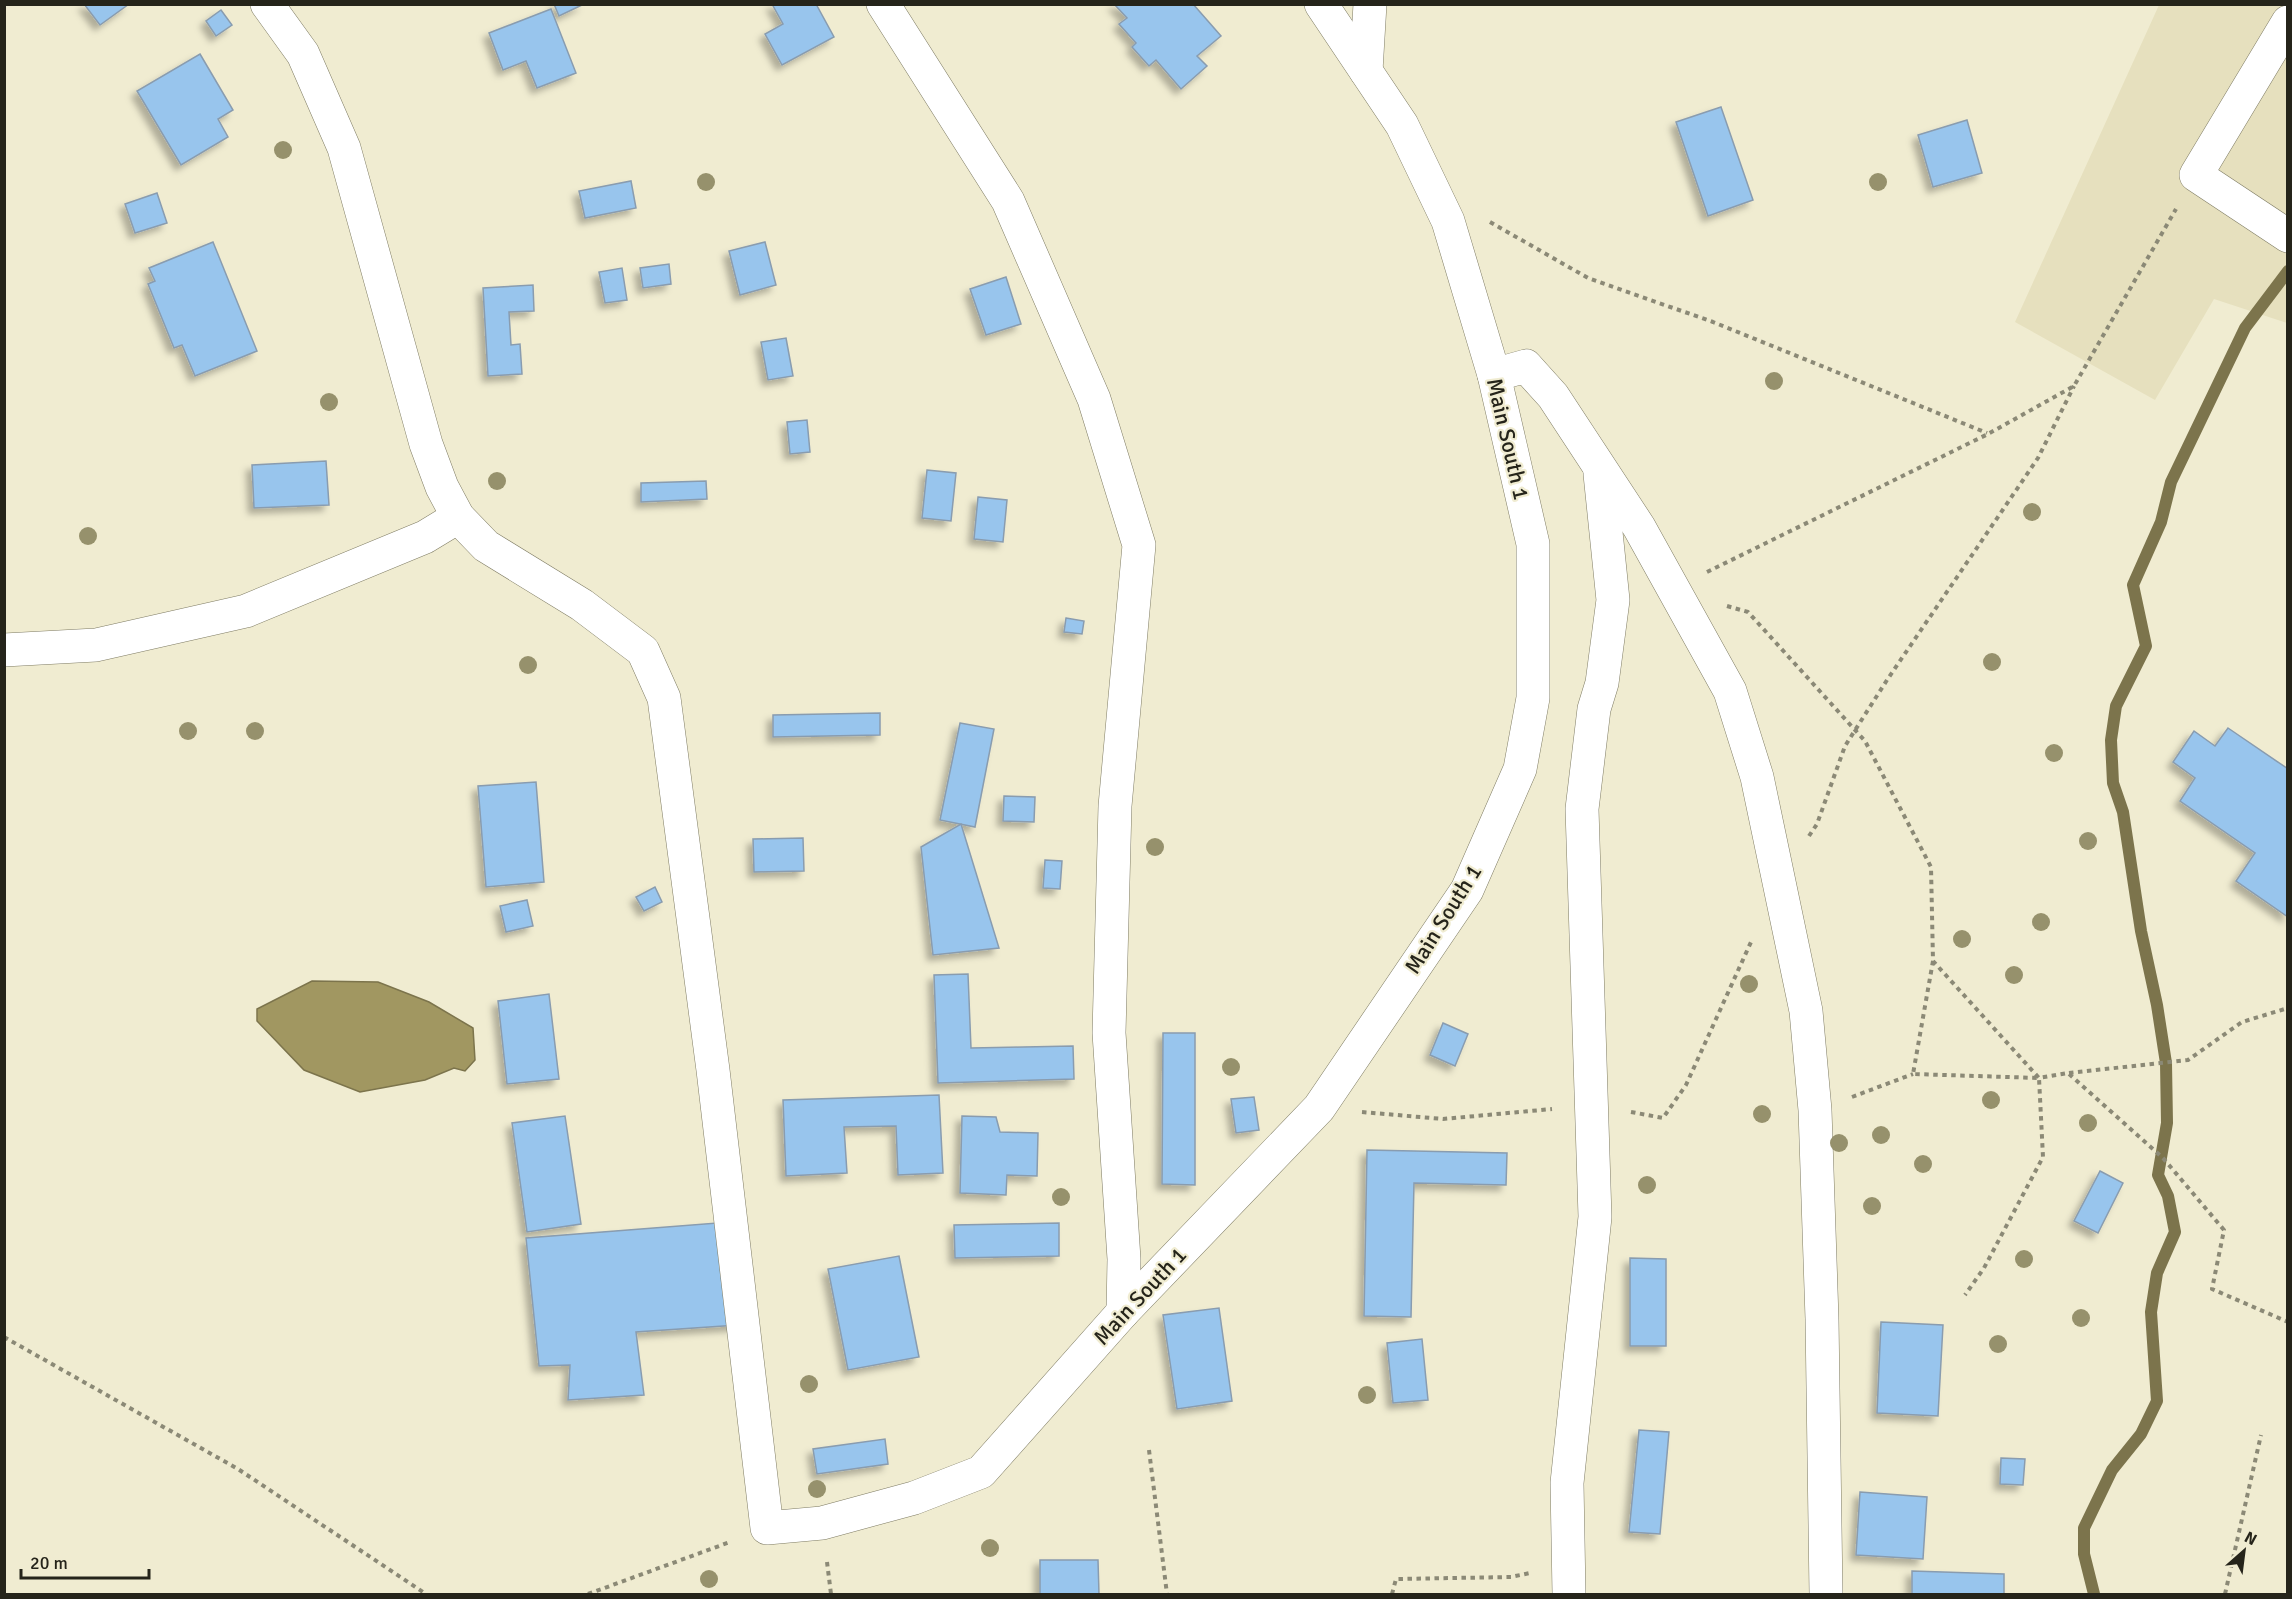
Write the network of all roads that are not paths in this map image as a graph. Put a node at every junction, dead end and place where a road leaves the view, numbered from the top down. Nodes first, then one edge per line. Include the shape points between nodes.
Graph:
1 (267, 4) edge
2 (883, 4) edge
3 (1321, 4) edge
4 (1370, 4) edge
5 (2288, 22) edge
6 (1366, 71) junction
7 (2285, 234) edge
8 (1494, 375) junction
9 (1599, 466) junction
10 (458, 517) junction
11 (4, 650) edge
12 (1123, 1312) junction
13 (1569, 1580) edge
14 (1826, 1594) edge

1 - 10 street via 303,54 344,148 426,444
2 - 12 street via 1008,201 1094,399 1139,545 1115,806 1109,1033 1124,1258
3 - 6 street, Main South 1
4 - 6 street
5 - 7 street via 2196,175
6 - 8 street, Main South 1 via 1402,125 1448,221
8 - 9 street via 1526,366 1553,396
8 - 12 street, Main South 1 via 1533,544 1533,698 1520,769 1467,890 1319,1108
9 - 13 street via 1613,600 1582,809 1595,1217 1567,1483
9 - 14 street via 1638,527 1730,691 1757,777 1806,1011 1815,1110
10 - 11 street via 426,537 246,611 96,645
10 - 12 street, Main South 1 via 486,546 582,605 643,651 664,698 710,1047 766,1528 834,1520 914,1498 981,1472

